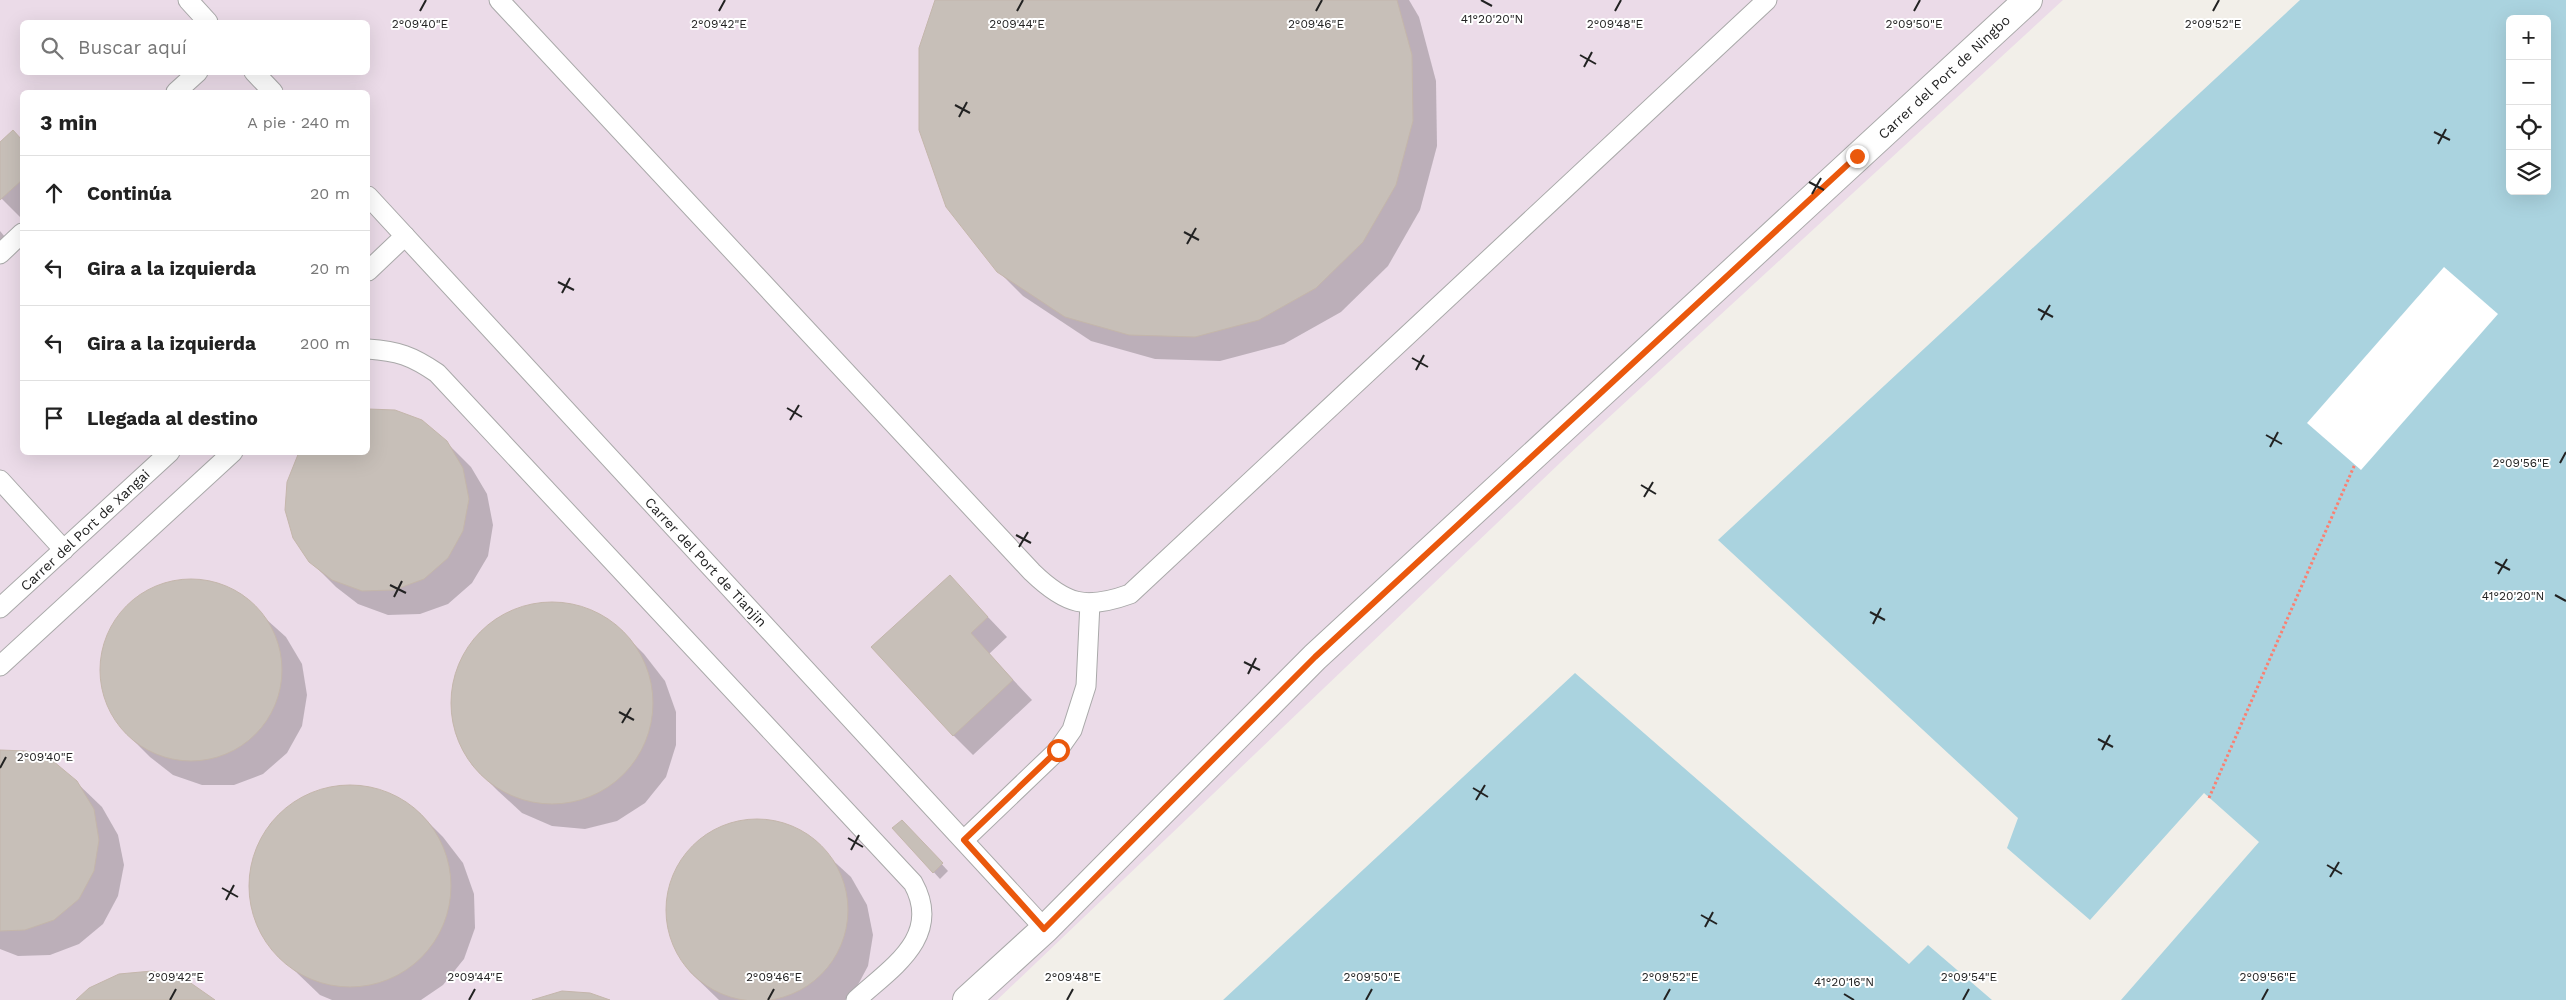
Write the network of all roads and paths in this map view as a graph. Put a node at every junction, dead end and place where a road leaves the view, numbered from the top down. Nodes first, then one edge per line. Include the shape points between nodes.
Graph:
1 (188, 0) edge
2 (499, 0) edge
3 (1767, 0) edge
4 (2028, 0) edge
5 (206, 20) edge
6 (195, 75) edge
7 (257, 75) edge
8 (178, 90) edge
9 (271, 90) edge
10 (370, 198) edge
11 (20, 235) edge
12 (405, 236) junction
13 (0, 254) edge
14 (370, 269) edge
15 (370, 349) edge
16 (167, 455) edge
17 (230, 455) edge
18 (2355, 464) dead end
19 (0, 480) edge
20 (64, 550) junction
21 (1090, 603) junction
22 (0, 608) edge
23 (0, 666) edge
24 (2210, 798) dead end
25 (964, 840) junction
26 (1044, 929) junction
27 (856, 1000) edge
28 (968, 1000) edge

1 - 5 lane
2 - 21 lane via 1032,572 1053,593
3 - 21 lane via 1130,594 1107,602
4 - 26 street, Carrer del Port de Ningbo via 1315,657
6 - 8 lane
7 - 9 lane
10 - 12 lane, Carrer del Port de Tianjin
11 - 13 lane
12 - 14 lane
12 - 25 lane, Carrer del Port de Tianjin
15 - 27 lane via 394,351 416,359 437,373 913,884 922,899 919,934 908,952
16 - 20 lane, Carrer del Port de Xangai
17 - 23 lane
18 - 24 path
19 - 20 lane
20 - 22 lane, Carrer del Port de Xangai
21 - 25 lane via 1086,686 1072,730 1058,750
25 - 26 lane, Carrer del Port de Tianjin
26 - 28 street, Carrer del Port de Ningbo

